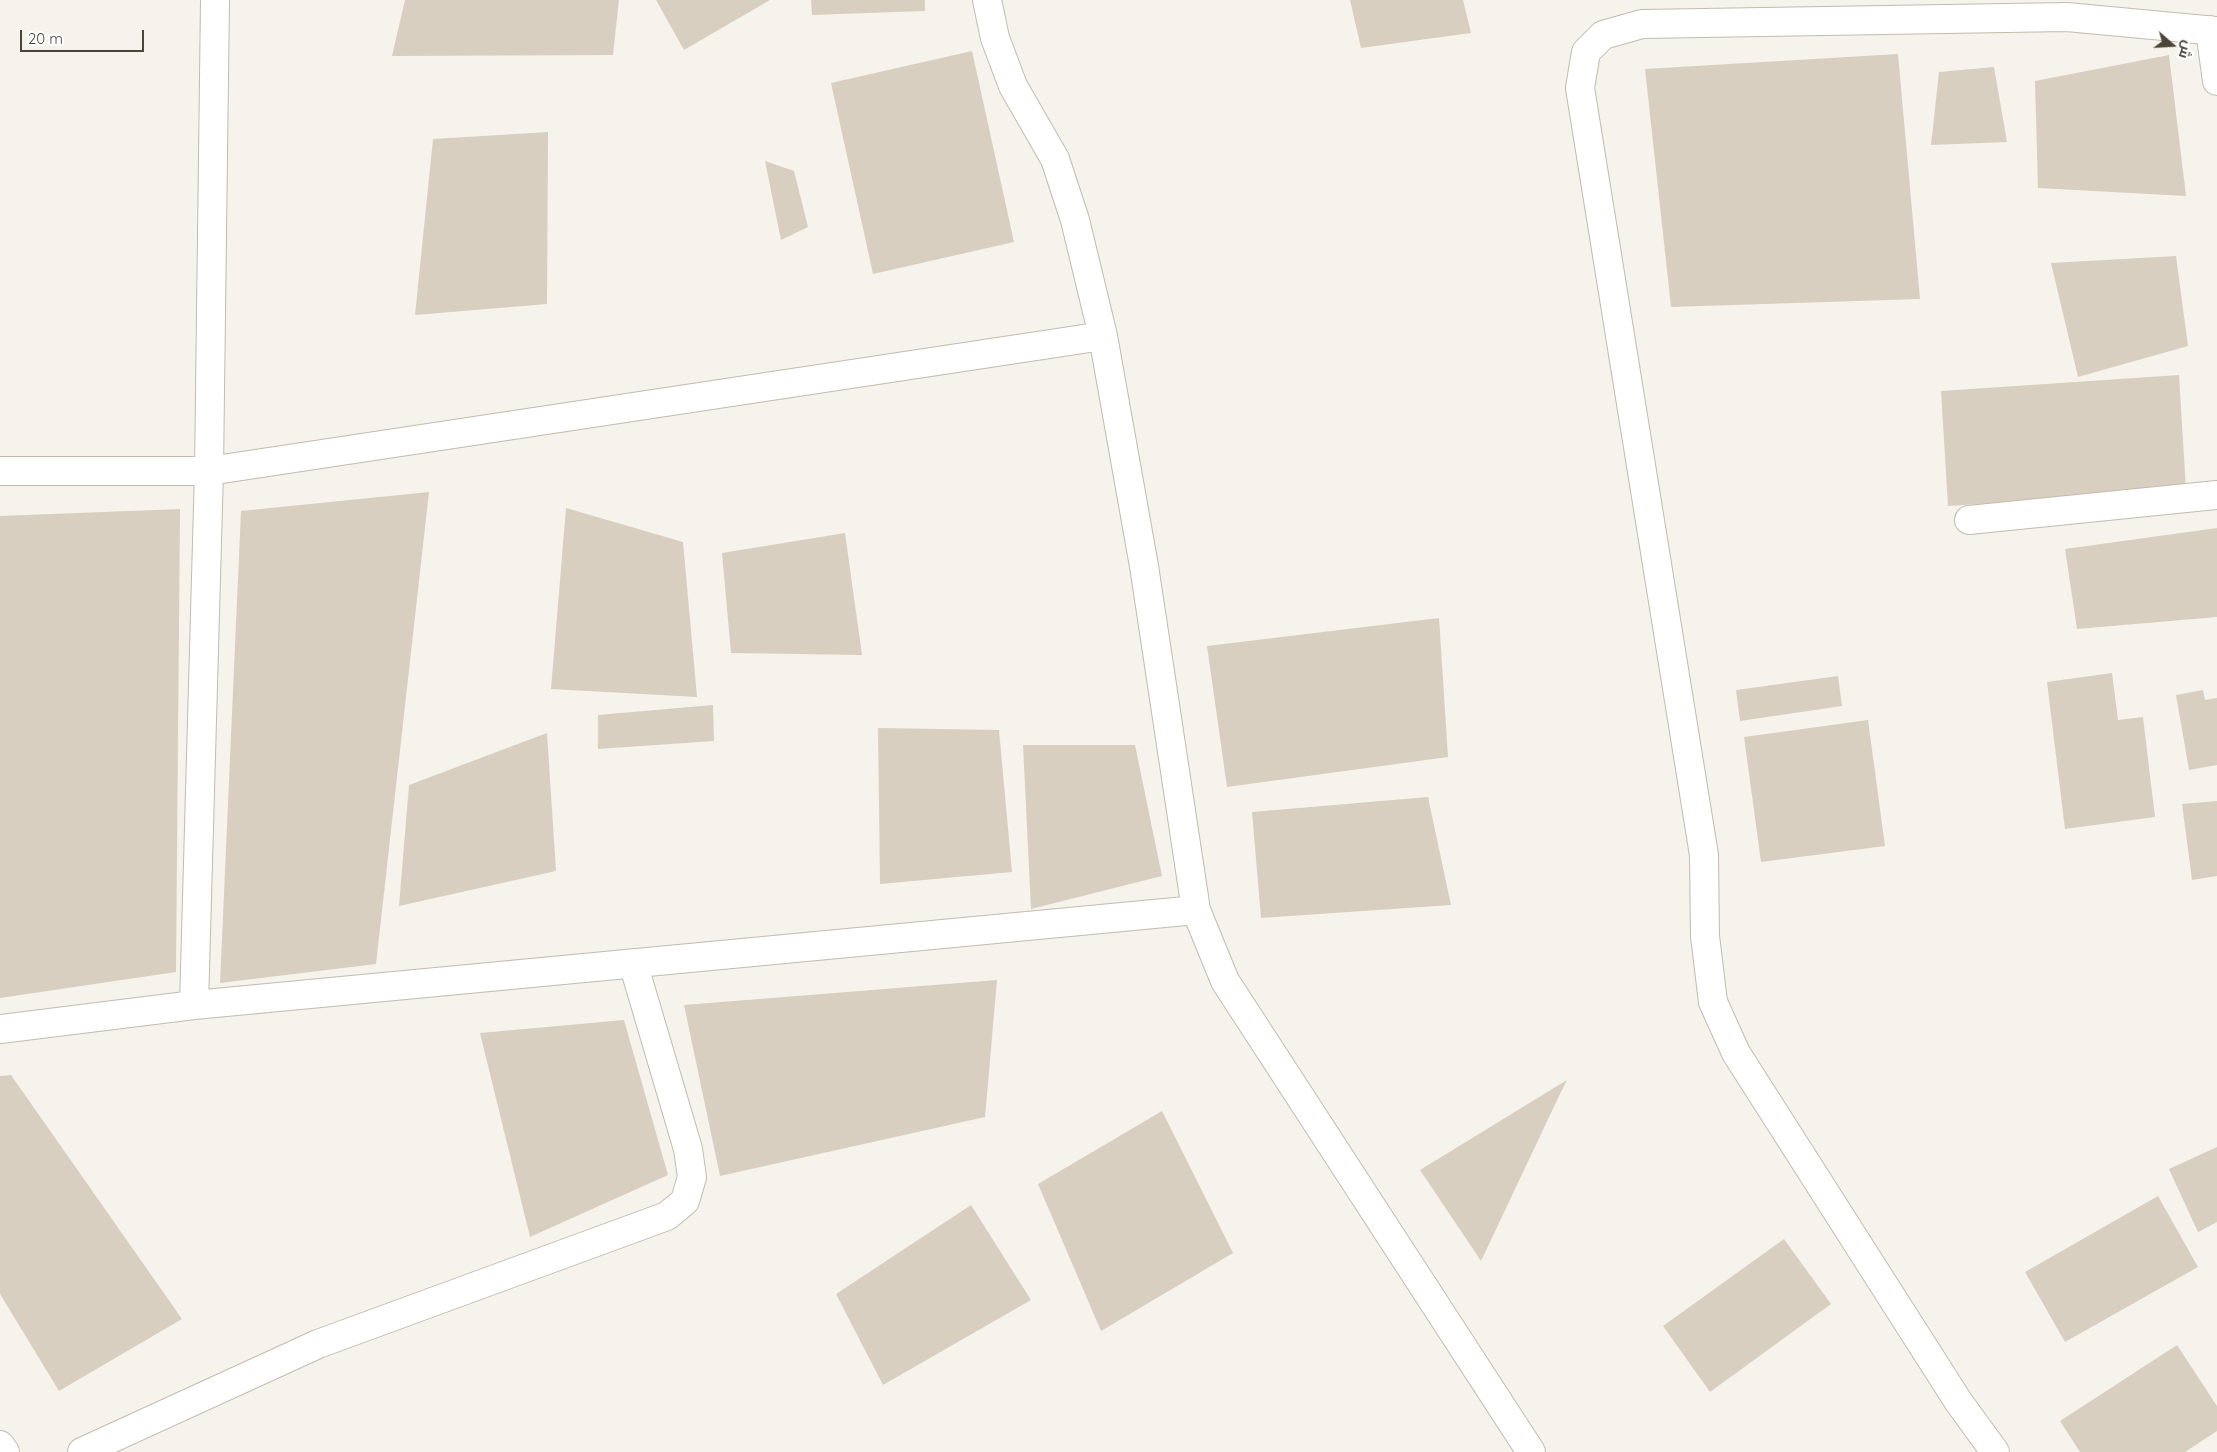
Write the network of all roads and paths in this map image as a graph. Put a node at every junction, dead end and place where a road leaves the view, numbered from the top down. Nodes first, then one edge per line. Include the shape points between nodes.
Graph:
1 (215, 0) edge
2 (987, 0) edge
3 (2065, 8) edge
4 (2214, 31) edge
5 (2217, 81) edge
6 (1103, 336) junction
7 (0, 471) edge
8 (209, 471) junction
9 (2217, 496) edge
10 (1969, 520) dead end
11 (1196, 910) junction
12 (632, 964) junction
13 (194, 1004) junction
14 (0, 1030) edge
15 (0, 1445) edge
16 (5, 1452) edge
17 (82, 1452) edge
18 (1531, 1452) edge
19 (1995, 1452) edge

1 - 8 street
2 - 6 street via 994,38 1013,86 1055,159 1075,220
3 - 4 street
3 - 19 street via 1642,24 1603,34 1586,52 1580,88 1704,855 1705,936 1712,1002 1736,1053 1958,1401
4 - 5 street
6 - 8 street
6 - 11 street via 1144,566
7 - 8 street
8 - 13 street
9 - 10 street
11 - 12 street
11 - 18 street via 1225,981
12 - 13 street
12 - 17 street via 688,1149 692,1177 685,1202 667,1216 318,1344
13 - 14 street
15 - 16 street

